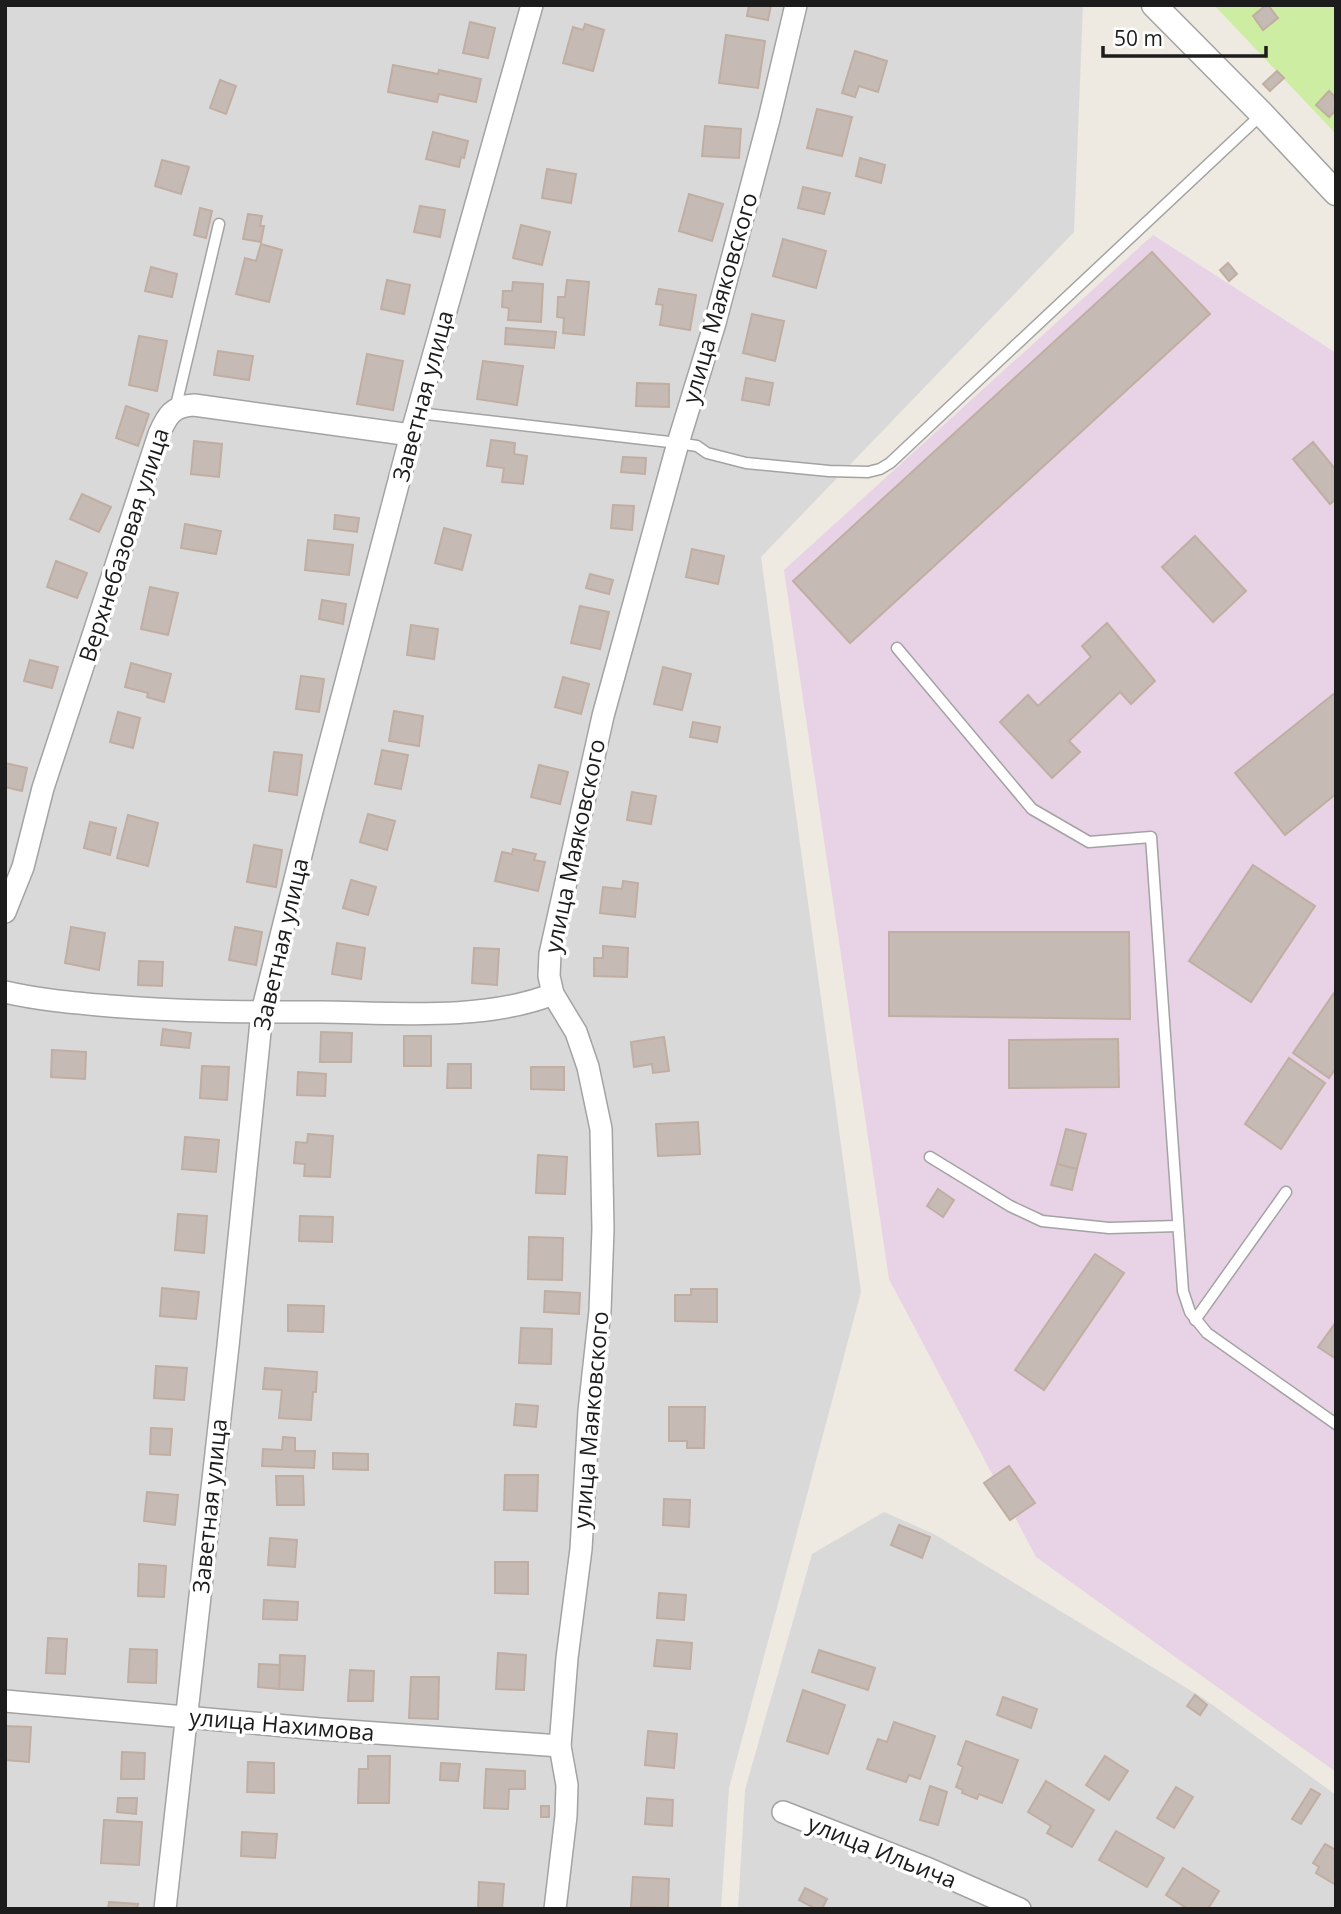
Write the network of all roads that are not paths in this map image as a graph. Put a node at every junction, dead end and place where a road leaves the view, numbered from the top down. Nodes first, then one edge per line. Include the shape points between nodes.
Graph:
1 (531, 5) edge
2 (796, 5) edge
3 (1154, 5) edge
4 (1262, 114) junction
5 (1336, 193) edge
6 (219, 224) dead end
7 (175, 410) junction
8 (418, 413) junction
9 (411, 435) junction
10 (678, 443) junction
11 (897, 648) dead end
12 (5, 912) edge
13 (5, 992) edge
14 (553, 994) junction
15 (262, 1012) junction
16 (930, 1157) dead end
17 (1286, 1192) dead end
18 (1178, 1226) junction
19 (1195, 1320) junction
20 (1336, 1424) edge
21 (5, 1701) edge
22 (186, 1716) junction
23 (560, 1746) junction
24 (783, 1812) dead end
25 (165, 1909) edge
26 (555, 1909) edge
27 (1020, 1909) edge

1 - 8 street, Заветная улица
2 - 10 street, улица Маяковского via 715,323
3 - 4 street
4 - 5 street
4 - 10 lane via 890,463 868,472 829,471 746,463
6 - 7 lane
7 - 9 street, Верхнебазовая улица via 194,405
7 - 12 street, Верхнебазовая улица via 159,434
8 - 9 street, Заветная улица
8 - 10 lane
9 - 15 street, Заветная улица
10 - 14 street, улица Маяковского via 603,716 550,954
11 - 18 lane via 1032,809 1089,842 1151,837
13 - 15 street via 69,1003 169,1011
14 - 15 street via 494,1009 456,1012
14 - 23 street, улица Маяковского via 576,1032 588,1067 601,1129 603,1229 581,1549
15 - 22 street, Заветная улица
16 - 18 lane via 1042,1221 1109,1228
17 - 19 lane
18 - 19 lane via 1183,1291
19 - 20 lane
21 - 22 street, улица Нахимова
22 - 23 street, улица Нахимова
22 - 25 street, Заветная улица
23 - 26 street, улица Маяковского via 567,1785
24 - 27 street, улица Ильича

